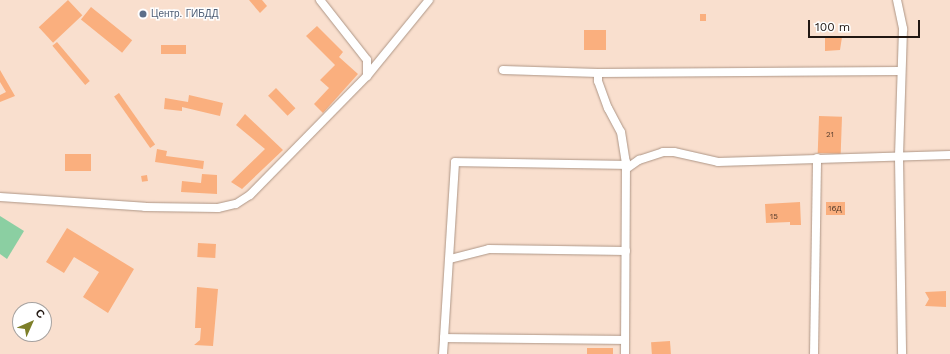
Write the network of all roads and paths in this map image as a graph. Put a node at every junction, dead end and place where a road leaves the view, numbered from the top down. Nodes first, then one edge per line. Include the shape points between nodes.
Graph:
1 (320, 0) edge
2 (429, 0) edge
3 (897, 0) edge
4 (503, 70) dead end
5 (900, 71) junction
6 (598, 73) junction
7 (367, 76) junction
8 (950, 155) edge
9 (817, 158) junction
10 (899, 158) junction
11 (626, 167) junction
12 (0, 197) edge
13 (626, 251) junction
14 (450, 259) junction
15 (444, 338) junction
16 (625, 340) junction
17 (443, 354) edge
18 (625, 354) edge
19 (814, 354) edge
20 (902, 354) edge

1 - 7 street via 367,60
2 - 7 street
3 - 5 street via 904,29
4 - 6 street
5 - 6 street
5 - 10 street
6 - 11 street via 598,81 608,108 621,132
7 - 12 street via 250,195 236,204 218,208 144,207
8 - 10 street
9 - 10 street
9 - 11 street via 718,162 663,152
9 - 19 street
10 - 20 street
11 - 13 street
11 - 14 street via 455,162
13 - 14 street via 489,249
13 - 16 street
14 - 15 street
15 - 16 street
15 - 17 street
16 - 18 street

